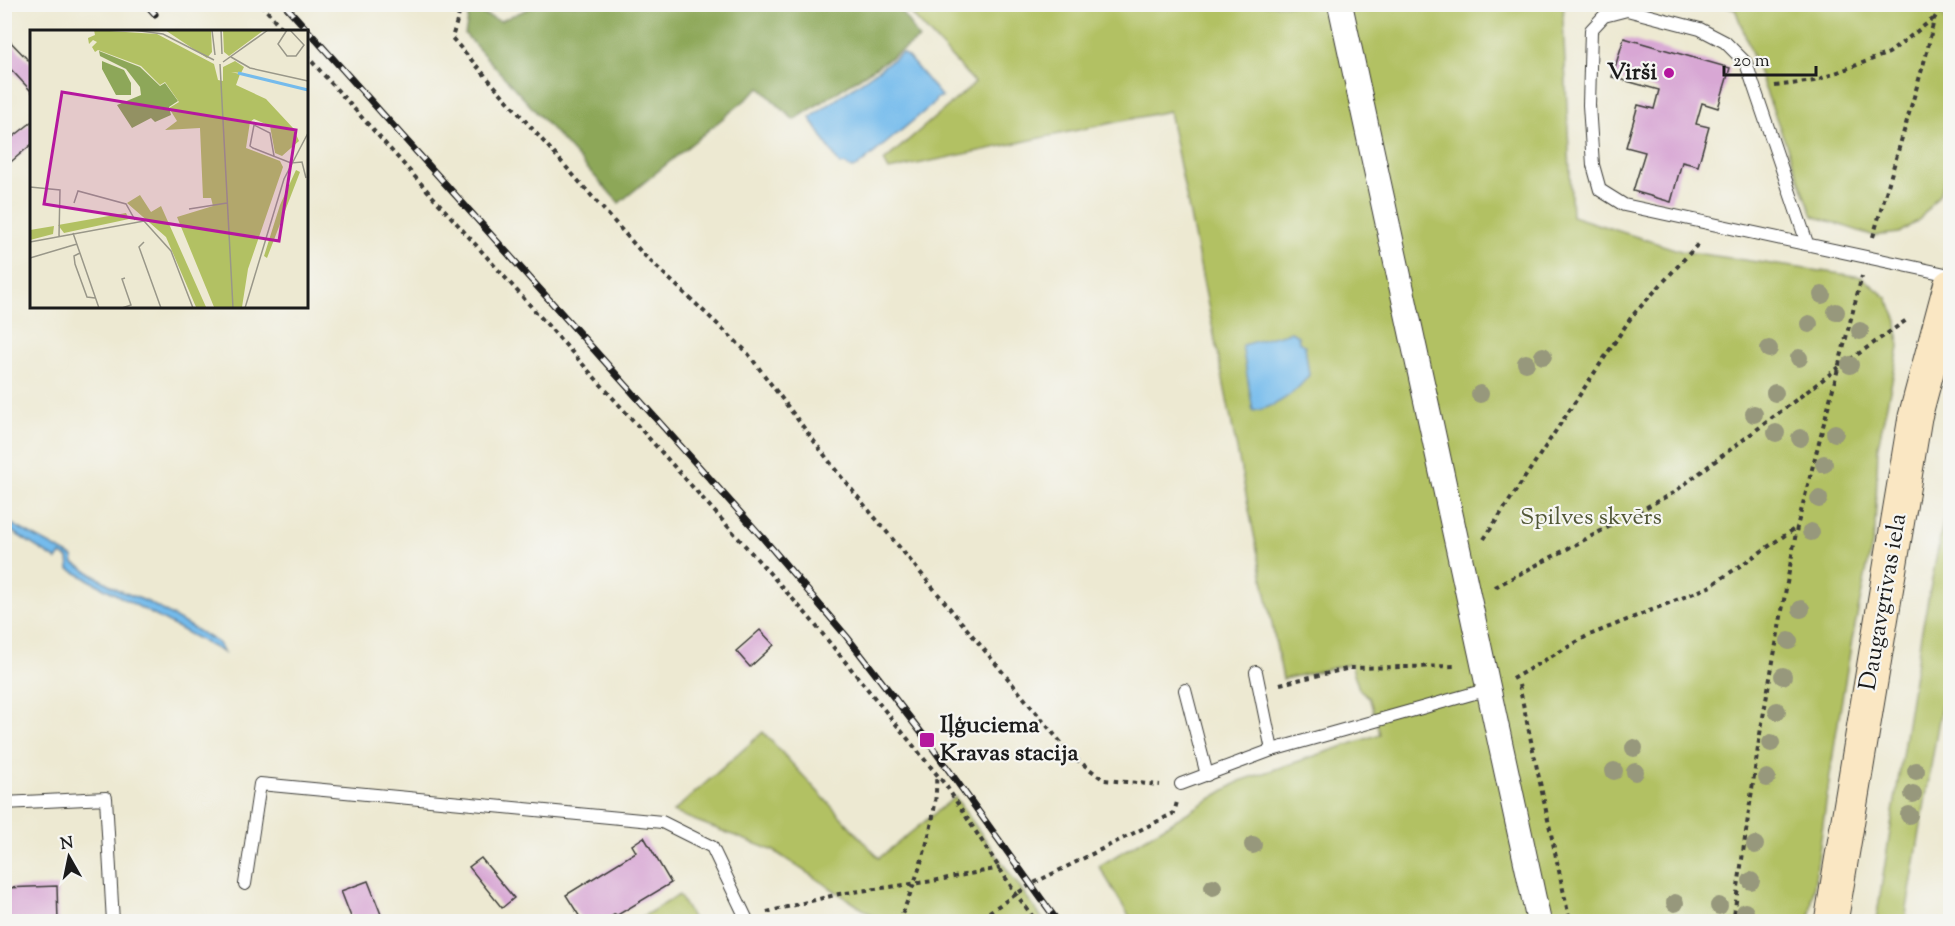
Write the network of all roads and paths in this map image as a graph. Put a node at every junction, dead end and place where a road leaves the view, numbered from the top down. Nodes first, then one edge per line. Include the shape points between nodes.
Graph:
1 (261, 4) edge
2 (462, 4) edge
3 (1340, 4) edge
4 (1944, 4) edge
5 (1934, 18) junction
6 (283, 30) edge
7 (308, 57) edge
8 (1754, 89) junction
9 (1715, 225) junction
10 (1807, 243) junction
11 (1867, 257) junction
12 (1950, 275) edge
13 (1950, 286) edge
14 (1910, 318) dead end
15 (1838, 368) junction
16 (1797, 527) junction
17 (1462, 569) junction
18 (1470, 606) junction
19 (1483, 659) junction
20 (1256, 672) dead end
21 (1517, 677) dead end
22 (1259, 688) junction
23 (1489, 689) junction
24 (1185, 690) dead end
25 (1526, 719) dead end
26 (1272, 750) junction
27 (936, 775) junction
28 (1207, 775) junction
29 (1181, 784) junction
30 (4, 803) edge
31 (1000, 868) junction
32 (914, 883) junction
33 (245, 884) dead end
34 (1016, 894) junction
35 (747, 919) edge
36 (113, 921) edge
37 (899, 921) edge
38 (974, 921) edge
39 (1037, 921) edge
40 (1539, 921) edge
41 (1570, 921) edge
42 (1732, 921) edge
43 (1831, 921) edge

1 - 6 path
2 - 29 path via 452,38 643,254 746,351 838,473 1072,756 1104,780
3 - 17 street
4 - 5 path
5 - 8 path via 1889,53 1814,81
5 - 11 path
7 - 27 path via 808,616
8 - 9 lane via 1746,63 1725,42 1700,29 1627,10 1604,16 1591,30 1589,105 1593,165 1600,190 1624,205
8 - 10 lane
9 - 10 lane
9 - 17 path via 1632,316
10 - 11 lane
11 - 12 lane
11 - 15 path
13 - 43 main road, Daugavgrīvas iela via 1915,417
14 - 15 path
15 - 16 path
15 - 18 path via 1672,493 1496,586
16 - 21 path via 1709,587 1587,636
16 - 42 path
17 - 18 street
18 - 19 street
19 - 22 path via 1462,666 1351,668
19 - 23 street
20 - 22 lane
22 - 26 lane
23 - 26 lane
23 - 40 street
24 - 28 lane
25 - 41 path
26 - 28 lane
27 - 31 path
27 - 32 path via 937,790 922,865
28 - 29 lane
29 - 34 path via 1174,813
30 - 36 lane via 106,798
31 - 32 path
31 - 34 path
32 - 35 path via 839,894
32 - 37 path
33 - 35 lane via 260,784 662,822 712,847
34 - 38 path
34 - 39 path

